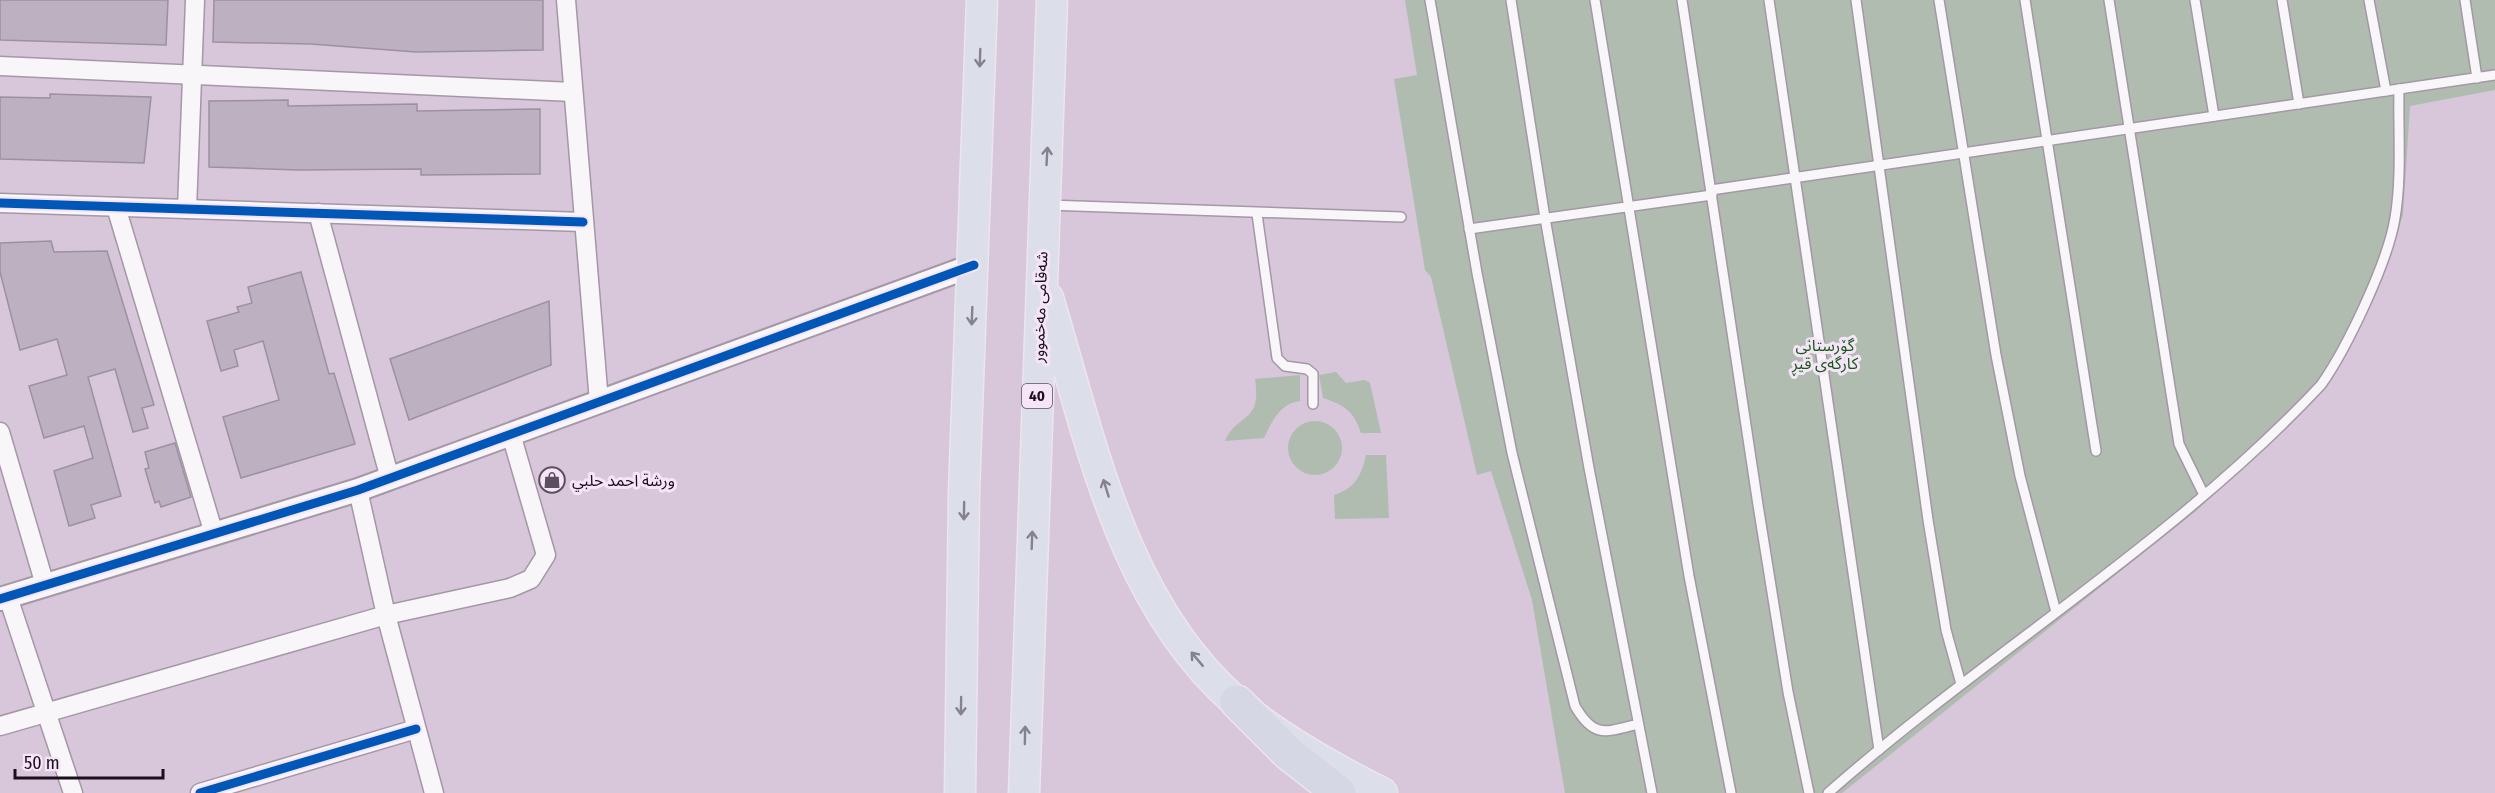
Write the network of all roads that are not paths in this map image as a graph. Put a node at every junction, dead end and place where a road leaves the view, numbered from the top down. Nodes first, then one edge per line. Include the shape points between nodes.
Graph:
1 (195, 0) edge
2 (566, 0) edge
3 (982, 0) edge
4 (1052, 0) edge
5 (1430, 0) edge
6 (1511, 0) edge
7 (1595, 0) edge
8 (1682, 0) edge
9 (1769, 0) edge
10 (1856, 0) edge
11 (1939, 0) edge
12 (2025, 0) edge
13 (2109, 0) edge
14 (2195, 0) edge
15 (2282, 0) edge
16 (2369, 0) edge
17 (2465, 0) edge
18 (0, 66) edge
19 (192, 75) junction
20 (2495, 75) edge
21 (2477, 78) junction
22 (2399, 89) junction
23 (2386, 91) junction
24 (573, 92) junction
25 (2299, 104) junction
26 (2214, 116) junction
27 (2130, 129) junction
28 (2047, 141) junction
29 (1964, 153) junction
30 (1878, 166) junction
31 (1796, 178) junction
32 (1712, 193) junction
33 (0, 203) edge
34 (1045, 205) junction
35 (116, 207) junction
36 (1628, 207) junction
37 (187, 209) junction
38 (318, 213) junction
39 (1257, 214) junction
40 (1401, 217) dead end
41 (1545, 218) junction
42 (583, 222) junction
43 (1469, 229) junction
44 (974, 264) junction
45 (1041, 275) junction
46 (599, 402) junction
47 (1313, 404) dead end
48 (0, 432) edge
49 (511, 434) junction
50 (2096, 451) dead end
51 (390, 479) junction
52 (358, 490) junction
53 (2204, 495) junction
54 (214, 534) junction
55 (45, 585) junction
56 (4, 598) edge
57 (2056, 612) junction
58 (386, 615) junction
59 (1961, 684) junction
60 (1237, 702) junction
61 (47, 713) junction
62 (1638, 724) junction
63 (0, 726) edge
64 (416, 729) junction
65 (1879, 750) junction
66 (73, 793) edge
67 (200, 793) edge
68 (434, 793) edge
69 (960, 793) edge
70 (1024, 793) edge
71 (1339, 793) edge
72 (1382, 793) edge
73 (1652, 793) edge
74 (1731, 793) edge
75 (1809, 793) edge
76 (1828, 793) edge

1 - 19 street
2 - 24 street
3 -> 44 highway
34 -> 4 highway, شەقامی مەخموور / 40
5 - 43 lane
6 - 41 lane
7 - 36 lane
8 - 32 lane
9 - 31 lane
10 - 30 lane
11 - 29 lane
12 - 28 lane
13 - 27 lane
14 - 26 lane
15 - 25 lane
16 - 23 lane
17 - 21 lane
18 - 19 street
19 - 24 street
19 - 37 street
20 - 21 lane
21 - 22 lane
22 - 23 lane
22 - 53 lane via 2395,217 2361,311 2333,368 2320,385
23 - 25 lane
24 - 42 street
25 - 26 lane
26 - 27 lane
27 - 28 lane
27 - 53 lane via 2179,444
28 - 29 lane
28 - 50 lane
29 - 30 lane
29 - 57 lane via 2020,476
30 - 31 lane
30 - 59 lane via 1941,600
31 - 32 lane
31 - 65 lane
32 - 36 lane
32 - 75 lane via 1788,692
33 - 35 street
34 - 39 lane
34 - 45 highway, شەقامی مەخموور / 40
35 - 37 street
35 - 54 street
36 - 41 lane
36 - 74 lane via 1689,576
37 - 38 street
38 - 42 street
38 - 51 street
39 - 40 lane
39 - 47 lane via 1277,358 1285,366 1307,369 1313,374
41 - 43 lane
41 - 62 lane
42 - 46 street
43 - 62 lane via 1512,453 1575,706 1594,729 1605,732
44 - 46 street
44 -> 69 highway via 964,492
60 -> 45 highway via 1182,642 1155,601 1131,551 1109,498
70 -> 45 highway, شەقامی مەخموور / 40
46 - 49 street
48 - 55 street
49 - 51 street
49 - 58 street via 546,555 531,579 510,588
51 - 52 street
52 - 54 street
52 - 58 street
53 - 57 lane
54 - 55 street
55 - 56 street
56 - 61 street
57 - 59 lane
58 - 61 street
58 - 64 street
59 - 65 lane
60 - 71 highway via 1288,753
60 - 72 highway via 1299,746
61 - 63 street
61 - 66 street
62 - 73 lane
64 - 67 street
64 - 68 street
65 - 76 lane

